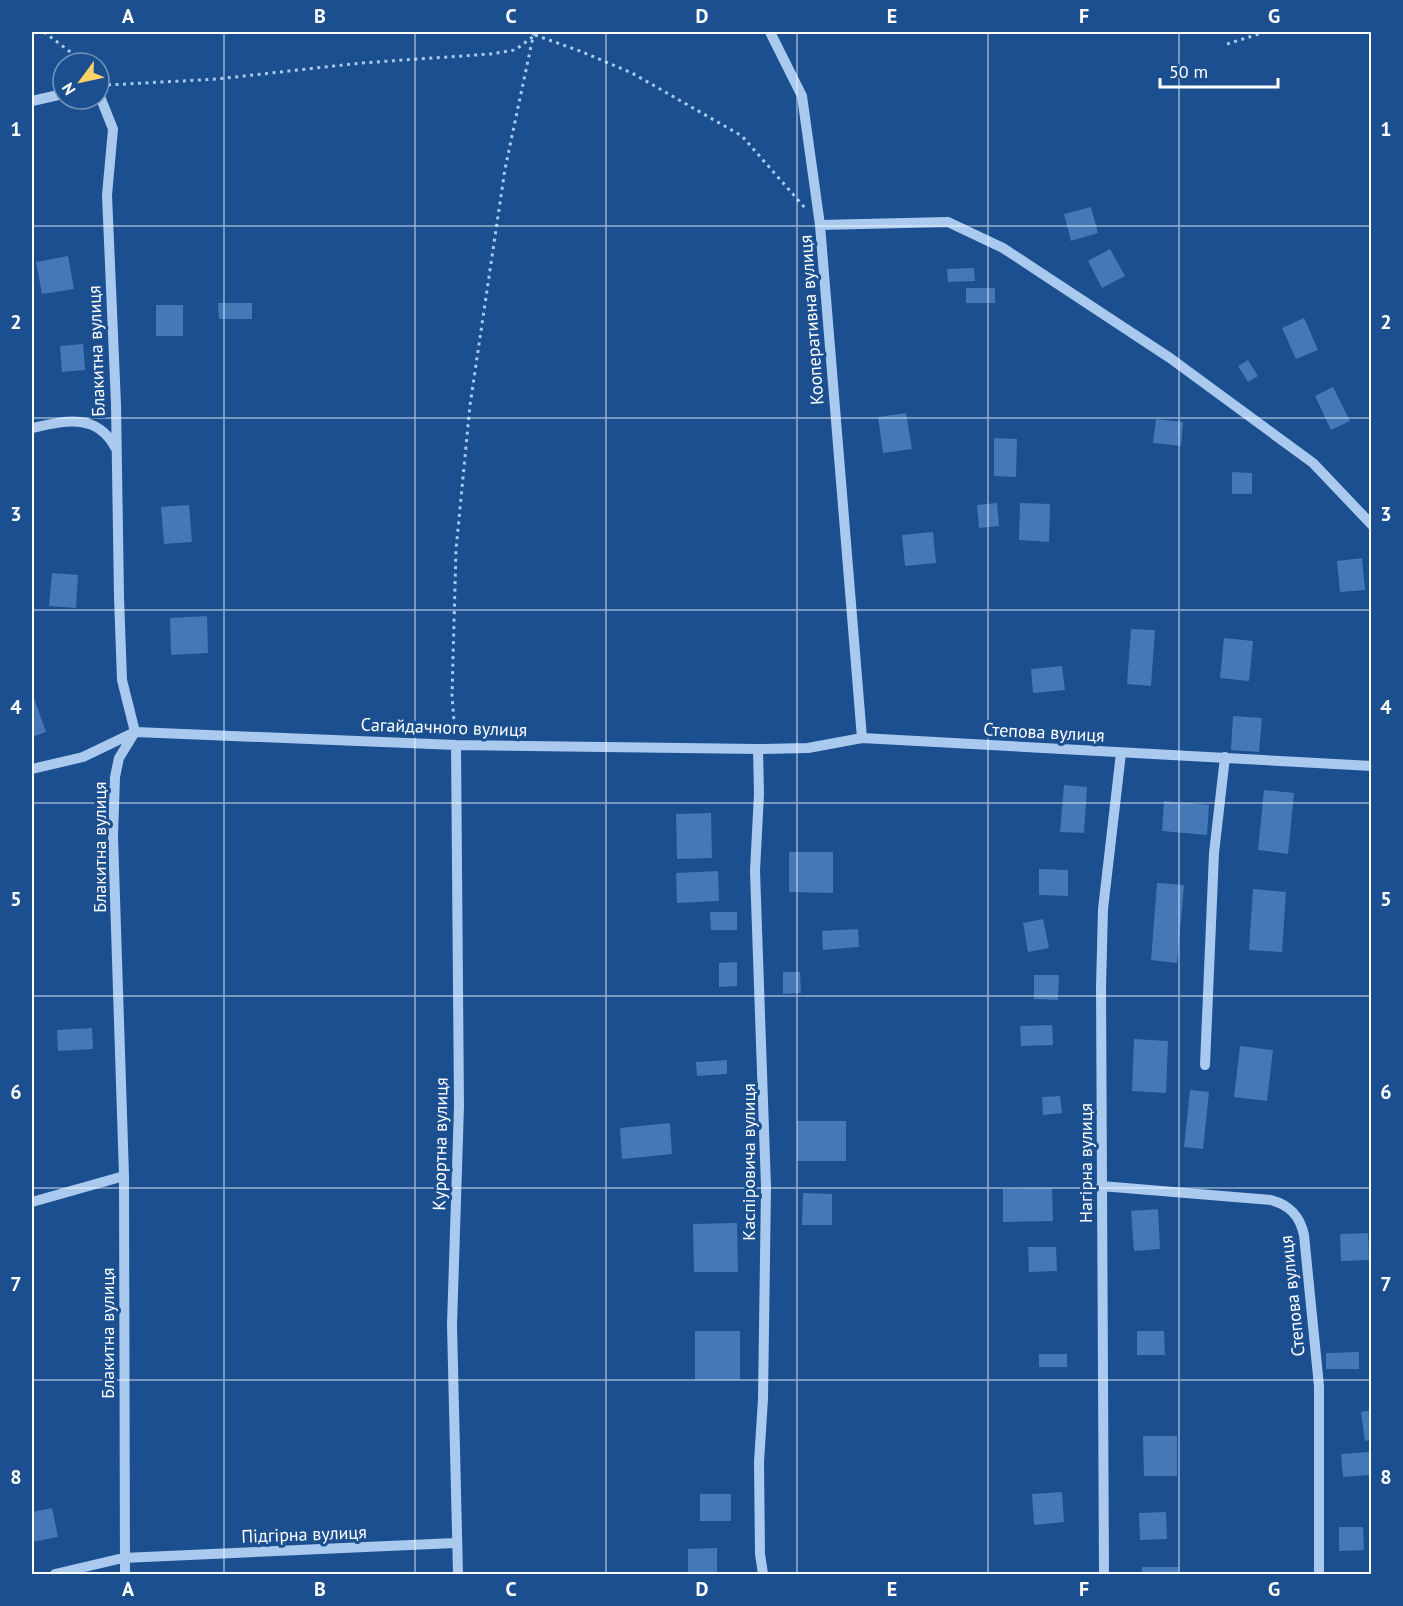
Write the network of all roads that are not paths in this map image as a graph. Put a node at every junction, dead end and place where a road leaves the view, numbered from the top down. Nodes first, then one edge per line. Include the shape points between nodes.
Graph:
1 (770, 32) edge
2 (51, 97) edge
3 (32, 101) edge
4 (106, 111) edge
5 (820, 225) junction
6 (32, 428) edge
7 (116, 448) junction
8 (1371, 525) edge
9 (135, 732) junction
10 (862, 738) junction
11 (456, 745) junction
12 (758, 749) junction
13 (1121, 753) junction
14 (1225, 757) junction
15 (1371, 766) edge
16 (32, 769) edge
17 (1205, 1065) dead end
18 (124, 1176) junction
19 (1101, 1185) junction
20 (32, 1202) edge
21 (455, 1543) junction
22 (123, 1558) junction
23 (55, 1575) edge
24 (124, 1575) edge
25 (458, 1575) edge
26 (763, 1575) edge
27 (1104, 1575) edge
28 (1319, 1575) edge

1 - 5 street via 802,96
2 - 3 street
4 - 7 street, Блакитна вулиця via 113,129 108,195
5 - 8 street, Кооперативна вулиця via 948,222 1003,248 1170,358 1313,463
5 - 10 street, Кооперативна вулиця
6 - 7 street via 81,420 102,430
7 - 9 street, Блакитна вулиця via 122,680
9 - 11 street, Сагайдачного вулиця
9 - 16 street, Сагайдачного вулиця via 83,757
9 - 18 street, Блакитна вулиця via 119,758 113,836
10 - 12 street, Сагайдачного вулиця via 808,748
10 - 13 street, Степова вулиця
11 - 12 street, Сагайдачного вулиця
11 - 21 street, Курортна вулиця via 459,1106 452,1325
12 - 26 street, Каспіровича вулиця via 756,883 766,1187 759,1462
13 - 14 street, Степова вулиця
13 - 19 street, Нагірна вулиця via 1103,909
14 - 15 street, Степова вулиця
14 - 17 street via 1214,853
18 - 20 street
18 - 22 street, Блакитна вулиця
19 - 27 street, Нагірна вулиця
19 - 28 street, Степова вулиця via 1271,1200 1287,1206 1299,1219 1304,1235 1318,1386
21 - 22 street, Підгірна вулиця
21 - 25 street
22 - 23 street, Підгірна вулиця
22 - 24 street, Блакитна вулиця

